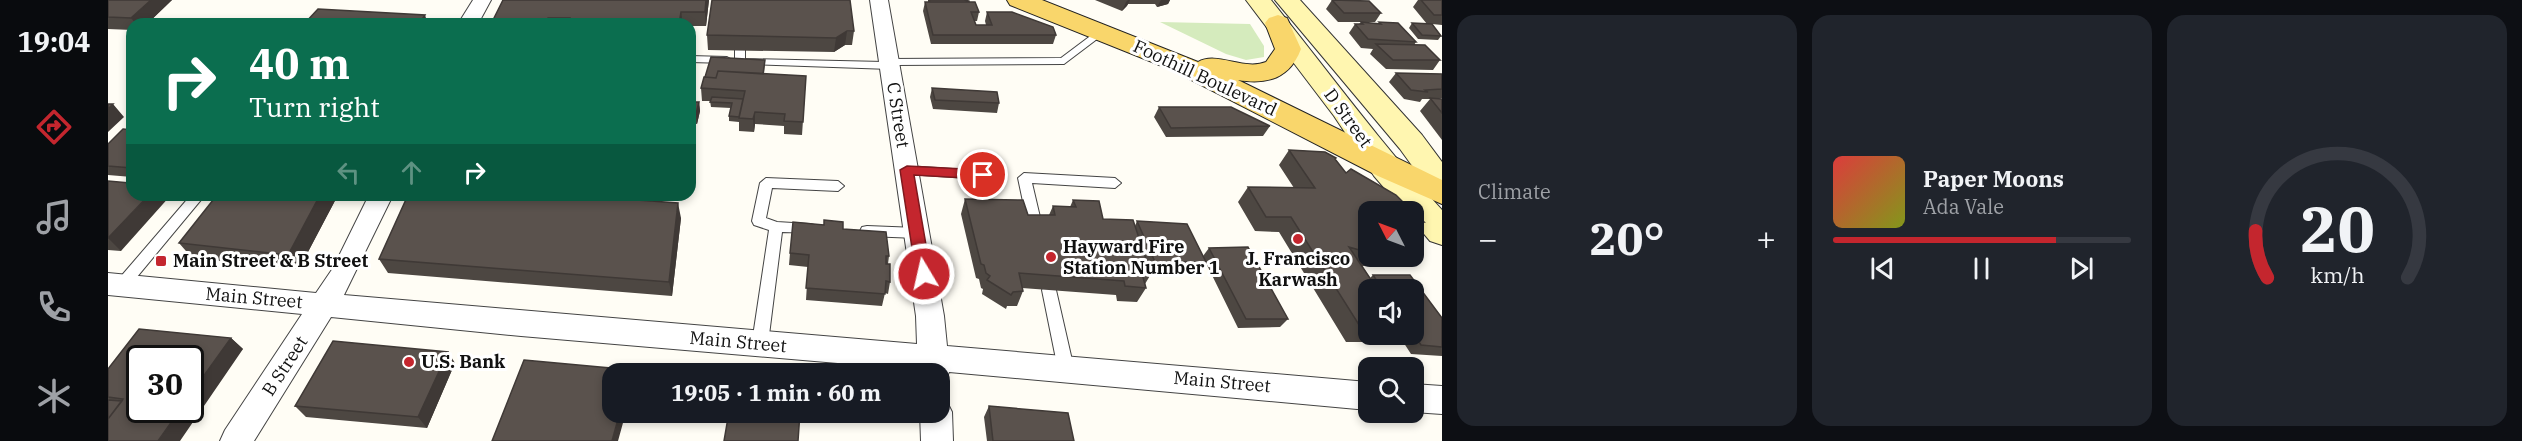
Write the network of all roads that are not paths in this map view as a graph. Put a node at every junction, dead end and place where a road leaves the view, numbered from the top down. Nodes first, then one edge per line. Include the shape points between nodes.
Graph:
1 (482, 0) edge
2 (879, 0) edge
3 (1019, 0) edge
4 (1258, 0) edge
5 (1282, 12) edge
6 (472, 18) edge
7 (1101, 31) junction
8 (1167, 58) junction
9 (696, 59) edge
10 (889, 64) junction
11 (1385, 168) junction
12 (907, 170) junction
13 (983, 175) dead end
14 (1115, 183) dead end
15 (1442, 184) edge
16 (838, 186) dead end
17 (1442, 194) edge
18 (192, 201) edge
19 (378, 201) edge
20 (1442, 211) edge
21 (776, 227) junction
22 (821, 229) edge
23 (1036, 230) edge
24 (855, 231) edge
25 (1442, 232) edge
26 (917, 233) junction
27 (115, 285) edge
28 (1049, 290) edge
29 (325, 304) junction
30 (760, 344) junction
31 (910, 363) edge
32 (934, 363) edge
33 (950, 366) edge
34 (1066, 369) junction
35 (1358, 395) edge
36 (1424, 398) edge
37 (1442, 399) edge
38 (936, 423) edge
39 (236, 441) edge
40 (937, 441) edge

1 - 6 street
2 - 10 street, C Street
3 - 7 main road, Foothill Boulevard
4 - 5 main road, D Street
5 - 8 main road via 1288,49 1282,65 1275,70 1242,72
5 - 11 main road, D Street
5 - 15 main road, D Street via 1411,142
7 - 8 main road, Foothill Boulevard
7 - 10 lane via 1064,61
8 - 11 main road, Foothill Boulevard
9 - 10 lane via 740,56
10 - 12 street, C Street
11 - 17 main road, Foothill Boulevard
11 - 20 main road, Foothill Boulevard
11 - 25 main road, D Street
12 - 13 lane
12 - 26 street, C Street
14 - 23 lane via 1024,178
16 - 21 lane via 766,183 759,221
18 - 27 lane
19 - 29 street, B Street
21 - 22 lane
21 - 30 lane
24 - 26 lane
26 - 32 street, C Street
27 - 29 street, Main Street
28 - 34 lane
29 - 30 street, Main Street
29 - 39 street, B Street
30 - 31 street, Main Street
33 - 34 street, Main Street
34 - 35 street, Main Street
36 - 37 street
38 - 40 street

